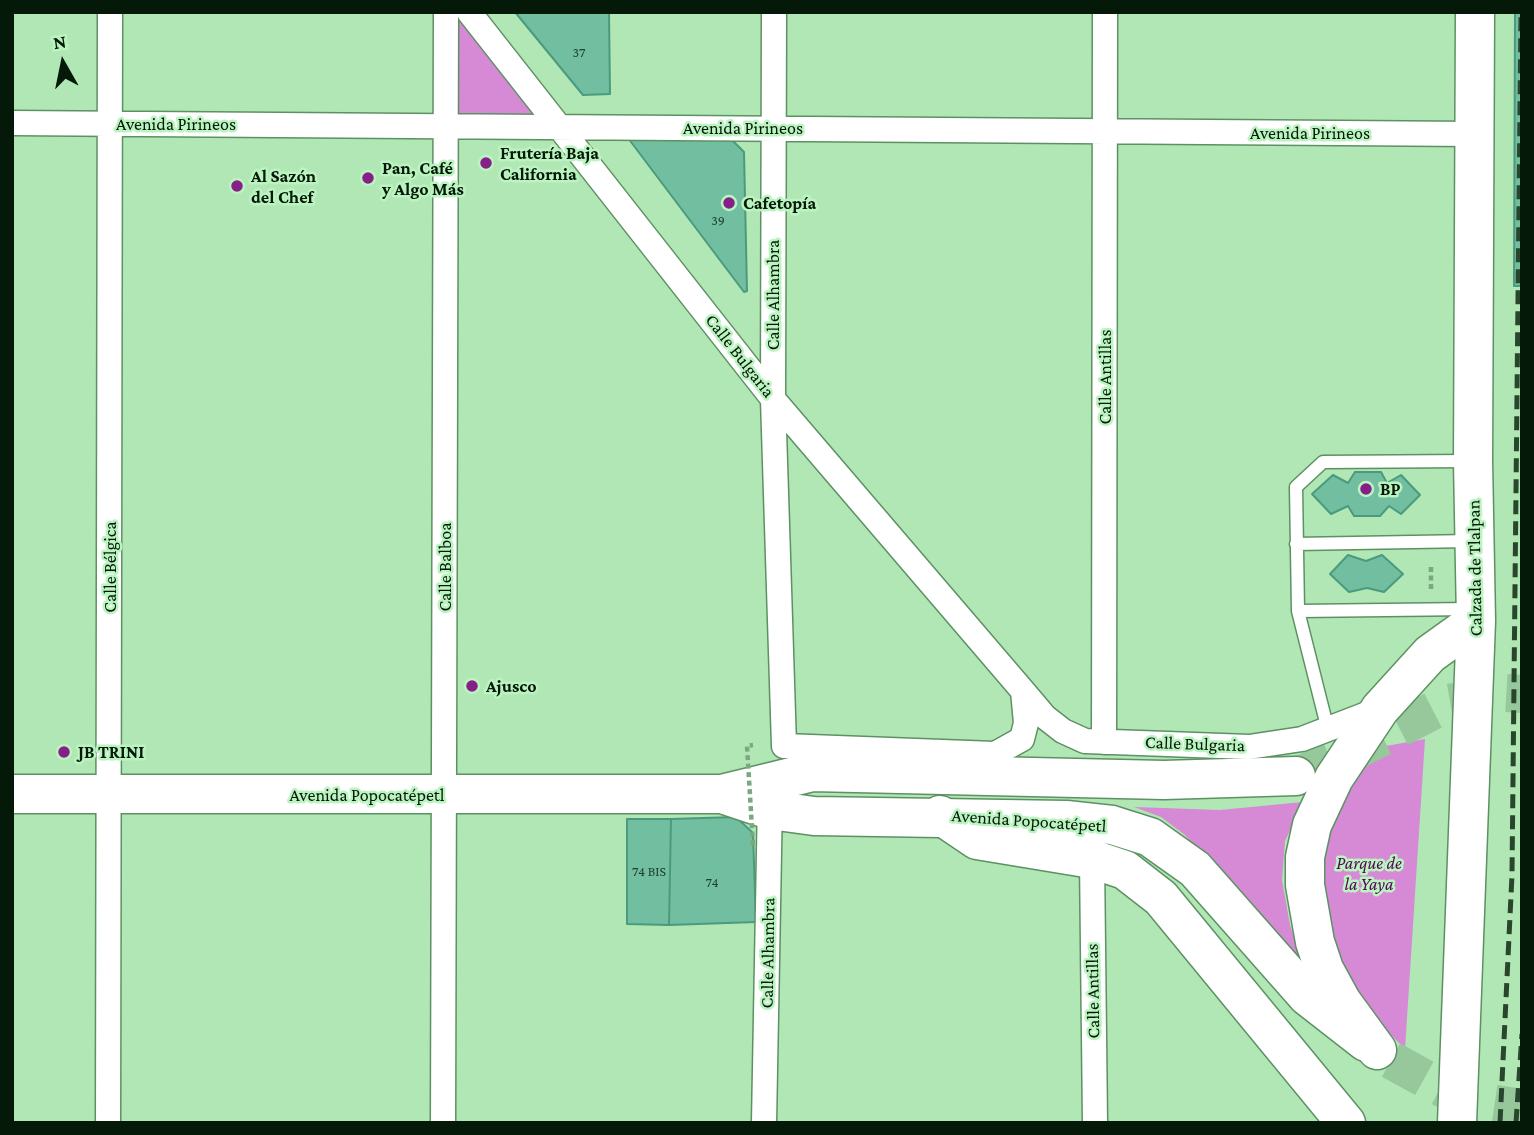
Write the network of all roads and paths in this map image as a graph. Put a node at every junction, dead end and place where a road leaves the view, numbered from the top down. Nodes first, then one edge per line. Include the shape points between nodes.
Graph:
1 (110, 12) edge
2 (446, 12) edge
3 (469, 12) edge
4 (774, 12) edge
5 (1105, 12) edge
6 (1475, 12) edge
7 (12, 123) edge
8 (111, 124) junction
9 (447, 126) junction
10 (559, 127) junction
11 (774, 128) junction
12 (1105, 132) junction
13 (1473, 134) junction
14 (773, 399) junction
15 (1473, 461) junction
16 (1475, 541) junction
17 (1296, 544) junction
18 (1431, 567) dead end
19 (1431, 591) dead end
20 (1298, 611) junction
21 (1476, 615) junction
22 (1023, 691) junction
23 (1380, 709) junction
24 (1328, 730) junction
25 (1104, 742) junction
26 (753, 745) dead end
27 (1296, 776) tunnel mouth
28 (12, 794) edge
29 (109, 794) junction
30 (444, 795) junction
31 (770, 797) junction
32 (940, 815) junction
33 (753, 845) dead end
34 (1092, 859) junction
35 (108, 1123) edge
36 (443, 1123) edge
37 (764, 1123) edge
38 (1095, 1123) edge
39 (1346, 1123) edge
40 (1457, 1123) edge

1 - 8 street, Calle Bélgica
2 - 9 street, Calle Balboa
3 - 10 street, Calle Bulgaria
4 - 11 street, Calle Alhambra
5 - 12 street, Calle Antillas
6 - 13 main road, Calzada de Tlalpan
7 - 8 street, Avenida Pirineos
8 - 9 street, Avenida Pirineos
8 - 29 street, Calle Bélgica
9 - 10 street, Avenida Pirineos
9 - 30 street, Calle Balboa
10 - 11 street, Avenida Pirineos
10 - 14 street, Calle Bulgaria
11 - 12 street, Avenida Pirineos
11 - 14 street, Calle Alhambra
12 - 13 street, Avenida Pirineos
12 - 25 street, Calle Antillas
13 - 15 main road, Calzada de Tlalpan
14 - 22 street, Calle Bulgaria
14 - 22 street, Calle Alhambra via 783,746 995,754 1022,739 1026,723
15 - 16 main road, Calzada de Tlalpan
15 - 17 lane via 1323,462 1296,487
16 - 17 lane
16 - 21 main road, Calzada de Tlalpan
17 - 20 lane
18 - 19 path
20 - 21 lane
20 - 24 lane
21 - 23 main road via 1430,654
21 - 40 main road, Calzada de Tlalpan
22 - 25 street, Calle Bulgaria via 1063,731 1085,741
23 - 24 street, Calle Bulgaria
23 - 32 main road, Avenida Popocatépetl via 1334,778 1312,825 1305,885 1324,969 1342,1002 1384,1055 1307,996 1195,869 1150,837 1112,825 1066,820
24 - 25 street, Calle Bulgaria via 1249,747
26 - 33 path, bridge via 747,746
27 - 31 main road via 1164,780 813,772
28 - 29 main road, Avenida Popocatépetl
29 - 30 main road, Avenida Popocatépetl
29 - 35 street, Calle Bélgica
30 - 31 main road, Avenida Popocatépetl
30 - 36 street, Calle Balboa
31 - 32 main road, Avenida Popocatépetl via 814,816
31 - 37 street, Calle Alhambra
32 - 34 main road via 977,840
34 - 38 street, Calle Antillas
34 - 39 main road via 1125,870 1161,898

